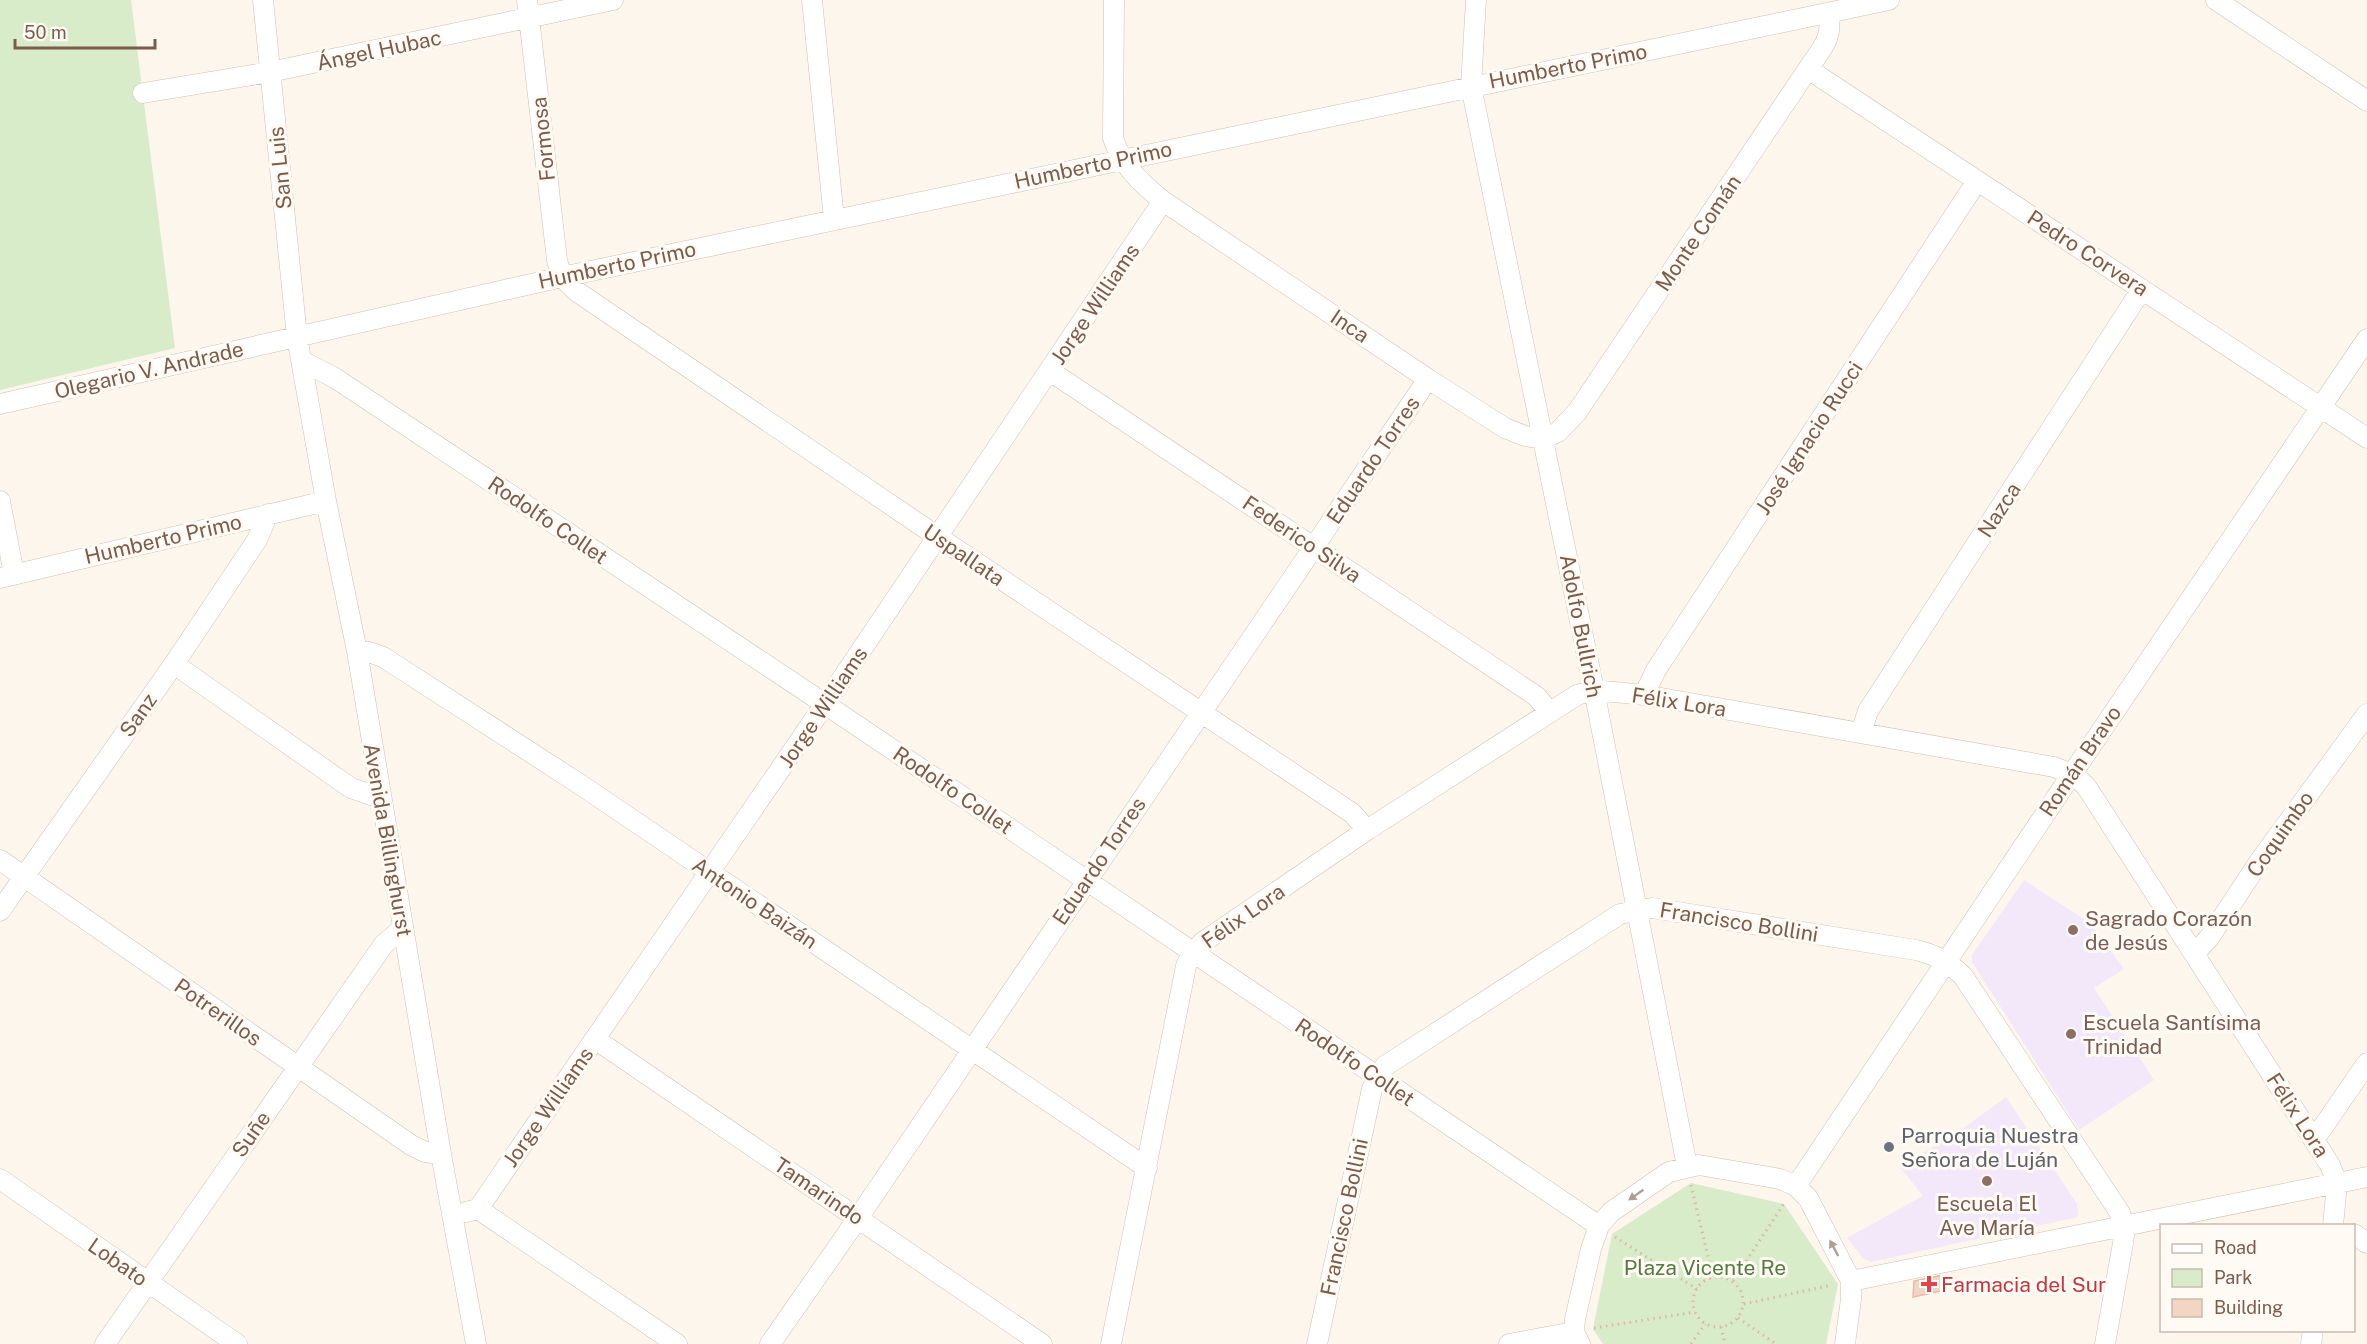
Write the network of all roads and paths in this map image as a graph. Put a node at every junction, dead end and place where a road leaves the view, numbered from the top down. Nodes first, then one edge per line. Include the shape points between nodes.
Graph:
1 (263, 0) edge
2 (613, 0) edge
3 (812, 0) edge
4 (1114, 0) edge
5 (1476, 0) edge
6 (1889, 0) edge
7 (2216, 0) edge
8 (1849, 5) edge
9 (528, 10) edge
10 (1828, 14) junction
11 (1808, 69) junction
12 (270, 72) junction
13 (1471, 86) junction
14 (143, 93) dead end
15 (2367, 101) edge
16 (1122, 159) junction
17 (1977, 181) junction
18 (1163, 201) junction
19 (834, 219) junction
20 (562, 277) junction
21 (2142, 289) junction
22 (297, 337) junction
23 (2367, 339) edge
24 (302, 361) junction
25 (1050, 370) junction
26 (1428, 379) junction
27 (0, 404) edge
28 (2322, 407) junction
29 (2367, 438) edge
30 (1543, 439) junction
31 (0, 501) edge
32 (326, 501) junction
33 (268, 514) junction
34 (938, 537) junction
35 (1314, 547) junction
36 (7, 576) edge
37 (357, 651) junction
38 (174, 664) junction
39 (1594, 690) junction
40 (1644, 696) junction
41 (825, 704) junction
42 (1550, 712) junction
43 (1200, 713) junction
44 (2367, 714) edge
45 (1861, 733) junction
46 (2072, 774) junction
47 (380, 798) junction
48 (1367, 830) junction
49 (0, 860) edge
50 (709, 873) junction
51 (23, 877) junction
52 (1087, 880) junction
53 (1636, 909) junction
54 (0, 911) edge
55 (403, 928) junction
56 (1192, 953) junction
57 (2194, 954) junction
58 (1947, 961) junction
59 (595, 1039) junction
60 (972, 1049) junction
61 (2367, 1063) edge
62 (298, 1067) junction
63 (1377, 1077) junction
64 (2314, 1140) junction
65 (441, 1154) junction
66 (1687, 1166) junction
67 (1146, 1168) junction
68 (2367, 1177) edge
69 (0, 1179) edge
70 (2337, 1183) junction
71 (1796, 1186) junction
72 (477, 1209) junction
73 (453, 1215) junction
74 (858, 1218) junction
75 (2335, 1224) edge
76 (1599, 1226) junction
77 (2125, 1227) junction
78 (1713, 1278) junction
79 (1733, 1281) junction
80 (1851, 1281) junction
81 (146, 1283) junction
82 (1697, 1289) junction
83 (1744, 1304) junction
84 (1695, 1312) junction
85 (1738, 1318) junction
86 (1705, 1324) junction
87 (1721, 1327) junction
88 (1577, 1338) edge
89 (105, 1344) edge
90 (237, 1344) edge
91 (476, 1344) edge
92 (677, 1344) edge
93 (770, 1344) edge
94 (1042, 1344) edge
95 (1111, 1344) edge
96 (1317, 1344) edge
97 (1509, 1344) edge
98 (1691, 1344) edge
99 (1725, 1344) edge
100 (1776, 1344) edge
101 (1845, 1344) edge
102 (2105, 1344) edge

1 - 12 street, San Luis
2 - 9 street, Ángel Hubac
3 - 19 street
4 - 16 street via 1113,138
5 - 13 street, Adolfo Bullrich
6 - 8 street, Humberto Primo
7 - 15 street
8 - 10 street, Humberto Primo
9 - 12 street, Ángel Hubac
9 - 20 street, Formosa
10 - 11 street, Monte Comán via 1829,36
10 - 13 street, Humberto Primo
11 - 17 street, Pedro Corvera
11 - 30 street, Monte Comán via 1577,412 1558,432
12 - 14 street, Ángel Hubac
12 - 22 street, San Luis
13 - 16 street, Humberto Primo
13 - 30 street, Adolfo Bullrich
16 - 18 street, Inca
16 - 19 street, Humberto Primo
17 - 21 street, Pedro Corvera
17 - 40 street, José Ignacio Rucci via 1656,670
18 - 25 street, Jorge Williams
18 - 26 street, Inca
19 - 20 street, Humberto Primo
20 - 22 street, Humberto Primo
20 - 34 street, Uspallata via 576,291
21 - 28 street, Pedro Corvera
21 - 45 street, Nazca via 1868,711
22 - 24 street, Avenida Billinghurst
22 - 27 street, Olegario V. Andrade
23 - 28 street, Román Bravo
24 - 32 street, Avenida Billinghurst
24 - 41 street, Rodolfo Collet via 335,378
25 - 34 street, Jorge Williams
25 - 35 street, Federico Silva
26 - 30 street, Inca via 1505,428
26 - 35 street, Eduardo Torres
28 - 29 street, Pedro Corvera
28 - 46 street, Román Bravo
30 - 39 street, Adolfo Bullrich
31 - 36 street
32 - 33 street, Humberto Primo
32 - 37 street, Avenida Billinghurst
33 - 36 street, Humberto Primo
33 - 38 street, Sanz via 257,540
34 - 41 street, Jorge Williams
34 - 43 street, Uspallata
35 - 42 street, Federico Silva via 1536,696
35 - 43 street, Eduardo Torres
37 - 47 street, Avenida Billinghurst
37 - 50 street, Antonio Baizán via 383,657
38 - 47 street via 351,788
38 - 51 street, Sanz
39 - 40 street, Félix Lora
39 - 42 street, Félix Lora via 1576,695
39 - 53 street, Adolfo Bullrich
40 - 45 street, Félix Lora
41 - 50 street, Jorge Williams
41 - 52 street, Rodolfo Collet
42 - 48 street, Félix Lora
43 - 48 street, Uspallata via 1352,813
43 - 52 street, Eduardo Torres
44 - 57 street, Coquimbo
45 - 46 street, Félix Lora via 2054,767
46 - 57 street, Félix Lora via 2086,786
46 - 58 street, Román Bravo
47 - 55 street, Avenida Billinghurst
48 - 56 street, Félix Lora
49 - 51 street, Potrerillos
50 - 59 street, Jorge Williams
50 - 60 street, Antonio Baizán
51 - 54 street, Sanz
51 - 62 street, Potrerillos
52 - 56 street, Rodolfo Collet
52 - 60 street, Eduardo Torres
53 - 58 street, Francisco Bollini via 1652,908 1916,950
53 - 63 street, Francisco Bollini via 1620,914 1384,1066
53 - 66 street, Adolfo Bullrich
55 - 62 street, Suñe via 384,944
55 - 65 street, Avenida Billinghurst
56 - 63 street, Rodolfo Collet
56 - 67 street, Félix Lora via 1186,966
57 - 64 street, Félix Lora
58 - 71 street, Román Bravo
58 - 77 street, Francisco Bollini via 1963,976 2120,1213
59 - 72 street, Jorge Williams
59 - 74 street, Tamarindo
60 - 67 street, Antonio Baizán
60 - 74 street, Eduardo Torres
61 - 64 street
62 - 65 street, Potrerillos via 411,1145
62 - 81 street, Suñe
63 - 76 street, Rodolfo Collet
63 - 96 street, Francisco Bollini
64 - 70 street, Félix Lora
65 - 73 street, Avenida Billinghurst
66 - 71 street via 1780,1179
66 -> 76 street via 1669,1172 1611,1212
66 - 78 path
67 - 95 street, Félix Lora
68 - 70 street
69 - 81 street, Lobato
70 - 75 street, Félix Lora
70 - 77 street
71 - 79 path
80 -> 71 street via 1808,1198
72 - 73 street
72 - 92 street
73 - 91 street, Avenida Billinghurst
74 - 93 street, Eduardo Torres
74 - 94 street, Tamarindo
76 - 82 path
76 - 88 street via 1591,1249
77 - 80 street
77 - 102 street
78 - 79 path
78 - 82 path
79 - 83 path
80 - 83 path
80 - 101 street
81 - 89 street, Suñe
81 - 90 street, Lobato
82 - 84 path
83 - 85 path
84 - 86 path
84 - 88 path
85 - 87 path
85 - 100 path
86 - 87 path
86 - 98 path
87 - 99 path
88 - 97 street

